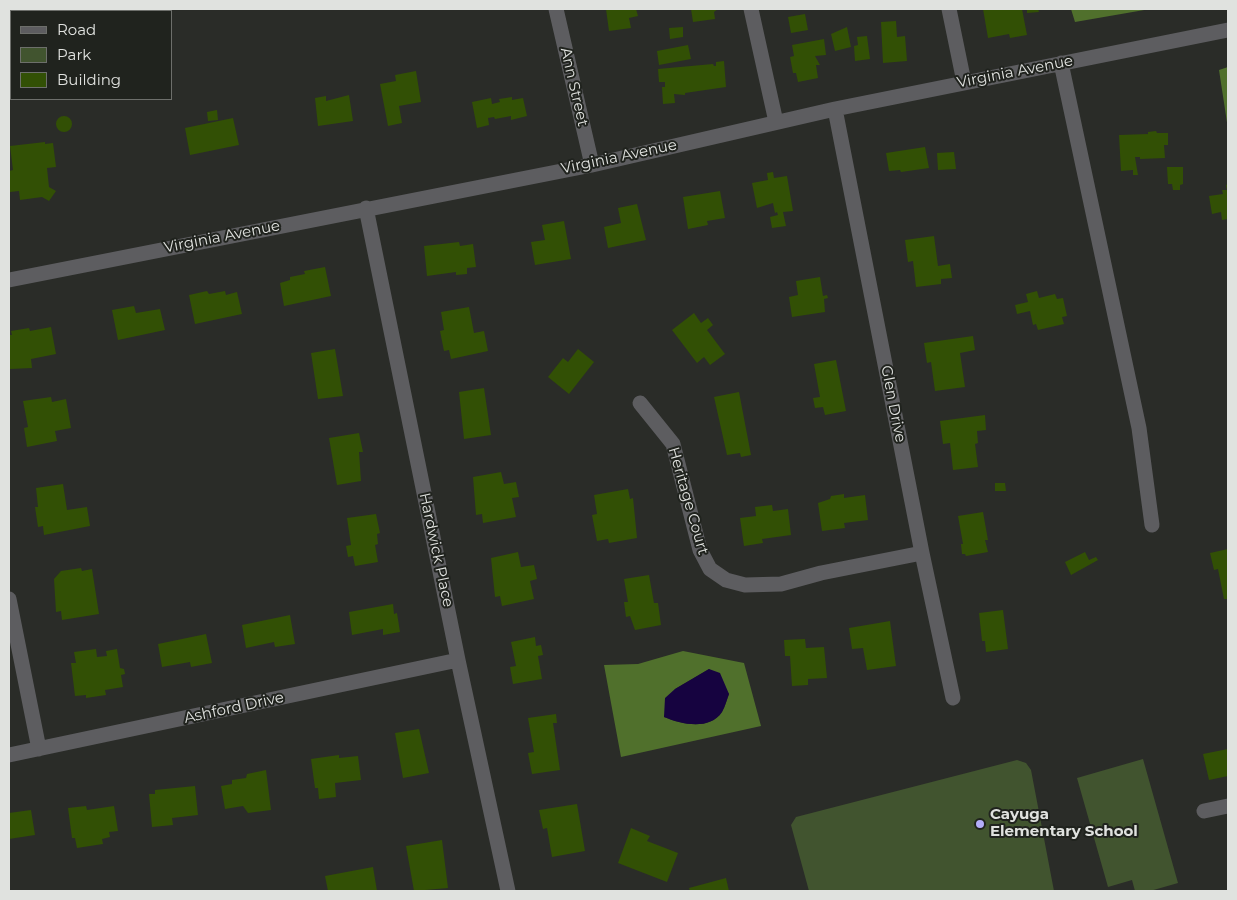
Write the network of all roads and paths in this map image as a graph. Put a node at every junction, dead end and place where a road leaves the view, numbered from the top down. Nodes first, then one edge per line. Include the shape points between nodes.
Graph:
1 (556, 9) edge
2 (750, 9) edge
3 (949, 9) edge
4 (1228, 30) edge
5 (1061, 63) junction
6 (964, 82) junction
7 (835, 109) junction
8 (776, 122) junction
9 (592, 165) junction
10 (366, 208) junction
11 (9, 280) edge
12 (640, 404) dead end
13 (1152, 525) dead end
14 (922, 553) junction
15 (9, 599) edge
16 (458, 660) junction
17 (953, 698) dead end
18 (39, 749) junction
19 (9, 755) edge
20 (1228, 806) edge
21 (1204, 811) dead end
22 (508, 891) edge

1 - 9 street, Ann Street
2 - 8 street
3 - 6 street
4 - 5 street, Virginia Avenue
5 - 6 street, Virginia Avenue
5 - 13 street via 1139,428
6 - 7 street, Virginia Avenue
7 - 8 street, Virginia Avenue
7 - 14 street, Glen Drive
8 - 9 street, Virginia Avenue
9 - 10 street, Virginia Avenue
10 - 11 street, Virginia Avenue
10 - 16 street, Hardwick Place
12 - 14 street, Heritage Court via 673,444 700,550 710,569 726,580 745,585 781,584
14 - 17 street, Glen Drive
15 - 18 street
16 - 18 street, Ashford Drive
16 - 22 street, Hardwick Place
18 - 19 street, Ashford Drive
20 - 21 street

